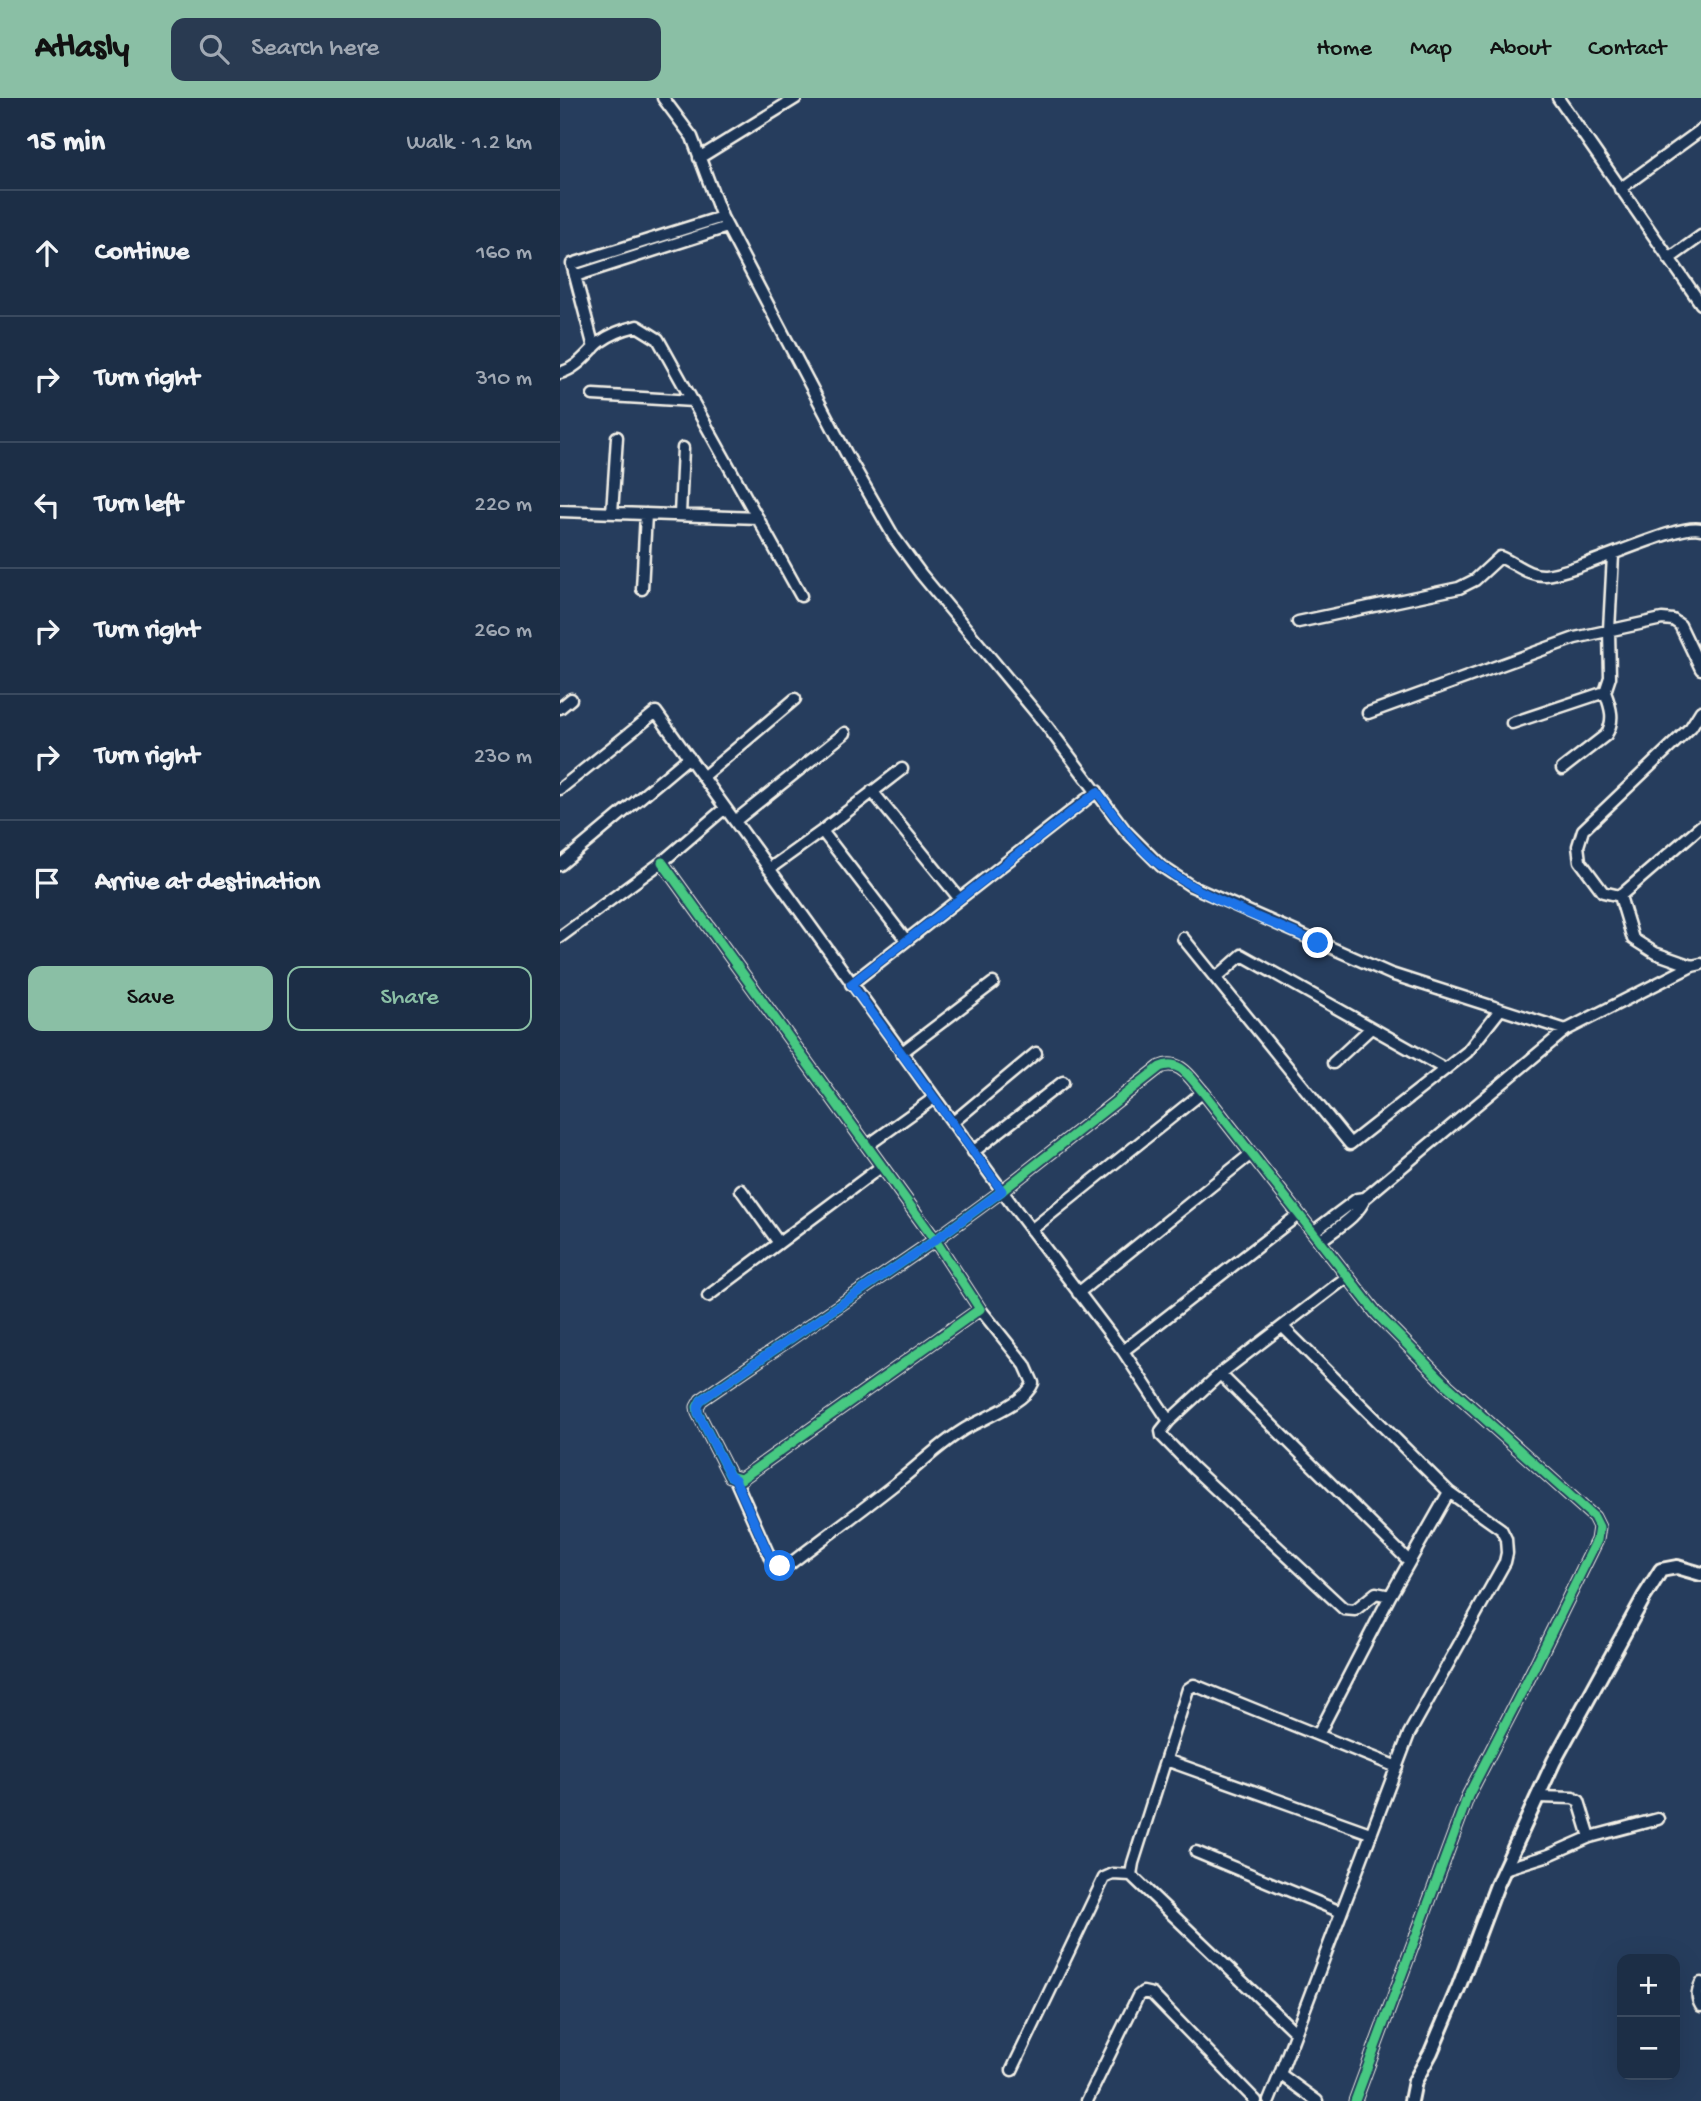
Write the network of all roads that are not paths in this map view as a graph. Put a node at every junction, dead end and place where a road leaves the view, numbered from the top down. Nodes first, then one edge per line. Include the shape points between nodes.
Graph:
1 (663, 98) edge
2 (796, 98) edge
3 (1558, 98) edge
4 (1701, 130) edge
5 (699, 158) junction
6 (1620, 189) junction
7 (722, 217) junction
8 (727, 227) junction
9 (1701, 236) edge
10 (1669, 259) junction
11 (575, 276) junction
12 (1701, 304) edge
13 (594, 348) junction
14 (560, 373) edge
15 (593, 395) dead end
16 (693, 401) junction
17 (617, 437) dead end
18 (682, 448) dead end
19 (560, 511) edge
20 (612, 513) junction
21 (646, 514) junction
22 (680, 515) junction
23 (758, 518) junction
24 (1701, 529) edge
25 (1613, 555) junction
26 (642, 589) dead end
27 (801, 596) dead end
28 (1298, 622) dead end
29 (1609, 630) junction
30 (1701, 669) edge
31 (1605, 692) junction
32 (570, 699) dead end
33 (796, 699) dead end
34 (560, 708) edge
35 (1701, 711) edge
36 (1368, 713) dead end
37 (1511, 723) dead end
38 (845, 733) dead end
39 (689, 757) junction
40 (902, 769) dead end
41 (1562, 769) dead end
42 (703, 777) junction
43 (560, 789) edge
44 (872, 791) junction
45 (1097, 792) junction
46 (725, 808) junction
47 (735, 821) junction
48 (1701, 826) edge
49 (822, 831) junction
50 (662, 862) junction
51 (560, 865) edge
52 (769, 869) junction
53 (1620, 897) junction
54 (959, 898) junction
55 (560, 937) edge
56 (1183, 938) dead end
57 (906, 940) junction
58 (1697, 965) edge
59 (1216, 978) junction
60 (993, 983) dead end
61 (851, 984) junction
62 (1500, 1010) junction
63 (1371, 1028) junction
64 (1566, 1030) junction
65 (901, 1053) junction
66 (1036, 1053) dead end
67 (1333, 1063) dead end
68 (1445, 1069) junction
69 (1063, 1082) dead end
70 (1203, 1092) junction
71 (934, 1098) junction
72 (952, 1123) junction
73 (867, 1146) junction
74 (973, 1152) junction
75 (1251, 1154) junction
76 (882, 1166) junction
77 (741, 1190) dead end
78 (1002, 1191) junction
79 (1365, 1198) junction
80 (1298, 1215) junction
81 (1031, 1230) junction
82 (1313, 1232) junction
83 (935, 1240) junction
84 (1320, 1241) junction
85 (779, 1243) junction
86 (1347, 1276) junction
87 (1078, 1293) junction
88 (708, 1296) dead end
89 (980, 1309) junction
90 (1283, 1327) junction
91 (1122, 1351) junction
92 (1220, 1374) junction
93 (1169, 1421) junction
94 (735, 1479) junction
95 (1449, 1492) junction
96 (1409, 1561) junction
97 (1701, 1574) edge
98 (1390, 1595) junction
99 (1318, 1735) junction
100 (1166, 1760) junction
101 (1397, 1768) junction
102 (1538, 1797) junction
103 (1658, 1819) dead end
104 (1370, 1833) junction
105 (1590, 1837) junction
106 (1196, 1852) dead end
107 (1504, 1869) junction
108 (1131, 1875) junction
109 (1341, 1912) junction
110 (1701, 1983) edge
111 (1701, 2006) edge
112 (1295, 2032) junction
113 (1012, 2070) dead end
114 (1280, 2074) junction
115 (1087, 2101) edge
116 (1256, 2101) edge
117 (1269, 2101) edge
118 (1317, 2101) edge
119 (1355, 2101) edge
120 (1411, 2101) edge

1 - 5 street via 692,137
2 - 5 street
3 - 6 street
4 - 6 street
5 - 7 street
6 - 10 street
7 - 8 street
7 - 11 street via 572,264
8 - 11 street
8 - 45 street via 894,537
9 - 10 street
10 - 12 street
11 - 13 street
13 - 14 street
13 - 16 street via 624,329 644,329 658,339
15 - 16 street
16 - 23 street
17 - 20 street
18 - 22 street
19 - 20 street
20 - 21 street
21 - 22 street
21 - 26 street
22 - 23 street
23 - 27 street
24 - 25 street via 1682,530
25 - 28 street via 1544,575 1500,557 1459,588
25 - 29 street
29 - 30 street via 1672,620 1680,625
29 - 31 street via 1610,677
29 - 36 street via 1575,638
31 - 37 street
31 - 41 street via 1612,712 1610,729
32 - 34 street
33 - 42 street
35 - 53 street via 1691,727 1583,830 1580,861 1603,892
38 - 47 street
39 - 42 street
39 - 43 street via 656,712
39 - 51 street
40 - 44 street
42 - 46 street
44 - 49 street
44 - 54 street
45 - 54 street
45 - 62 street via 1125,830 1161,866 1191,886 1391,974
46 - 47 street
46 - 50 street
47 - 52 street
48 - 53 street
49 - 52 street
49 - 57 street
50 - 55 street
50 - 73 street
52 - 61 street
53 - 58 street via 1633,939 1655,953
54 - 57 street
56 - 59 street
57 - 61 street
58 - 64 street
59 - 63 street via 1242,955
59 - 68 street via 1350,1144
60 - 65 street
61 - 65 street
62 - 64 street
62 - 68 street via 1467,1052
63 - 67 street
63 - 68 street
64 - 79 street
65 - 71 street
66 - 72 street
69 - 74 street
70 - 75 street
70 - 78 street via 1177,1065 1160,1067
70 - 81 street
71 - 72 street
71 - 73 street
72 - 74 street
73 - 76 street
74 - 78 street
75 - 80 street
75 - 87 street
76 - 83 street
76 - 85 street
77 - 85 street
78 - 81 street
78 - 83 street
79 - 82 street via 1357,1199
79 - 84 street via 1354,1214
80 - 82 street
80 - 91 street
81 - 87 street
82 - 84 street
83 - 89 street
83 - 94 street via 701,1400 698,1413
84 - 86 street
85 - 88 street
86 - 90 street
86 - 119 street via 1377,1314 1448,1386 1600,1527 1468,1796
87 - 91 street
89 - 94 street
89 - 94 street via 1025,1365 1031,1389 964,1429 790,1564 772,1562
90 - 92 street
90 - 95 street
91 - 93 street
92 - 93 street
92 - 96 street
93 - 98 street via 1161,1431 1170,1444 1345,1609 1355,1610 1376,1594
95 - 96 street
95 - 101 street via 1501,1529 1507,1553 1409,1734
96 - 98 street
97 - 102 street via 1677,1567 1661,1570 1574,1723
98 - 99 street
99 - 100 street via 1194,1685 1187,1692
99 - 101 street
100 - 104 street
100 - 108 street
101 - 104 street
102 - 105 street via 1579,1801
102 - 107 street
103 - 105 street
104 - 109 street
105 - 107 street
106 - 109 street
107 - 120 street via 1454,1998 1415,2081
108 - 112 street
108 - 113 street via 1104,1878
109 - 112 street
110 - 111 street via 1697,1992
112 - 114 street
114 - 117 street
114 - 118 street
115 - 116 street via 1143,1992 1152,1994

